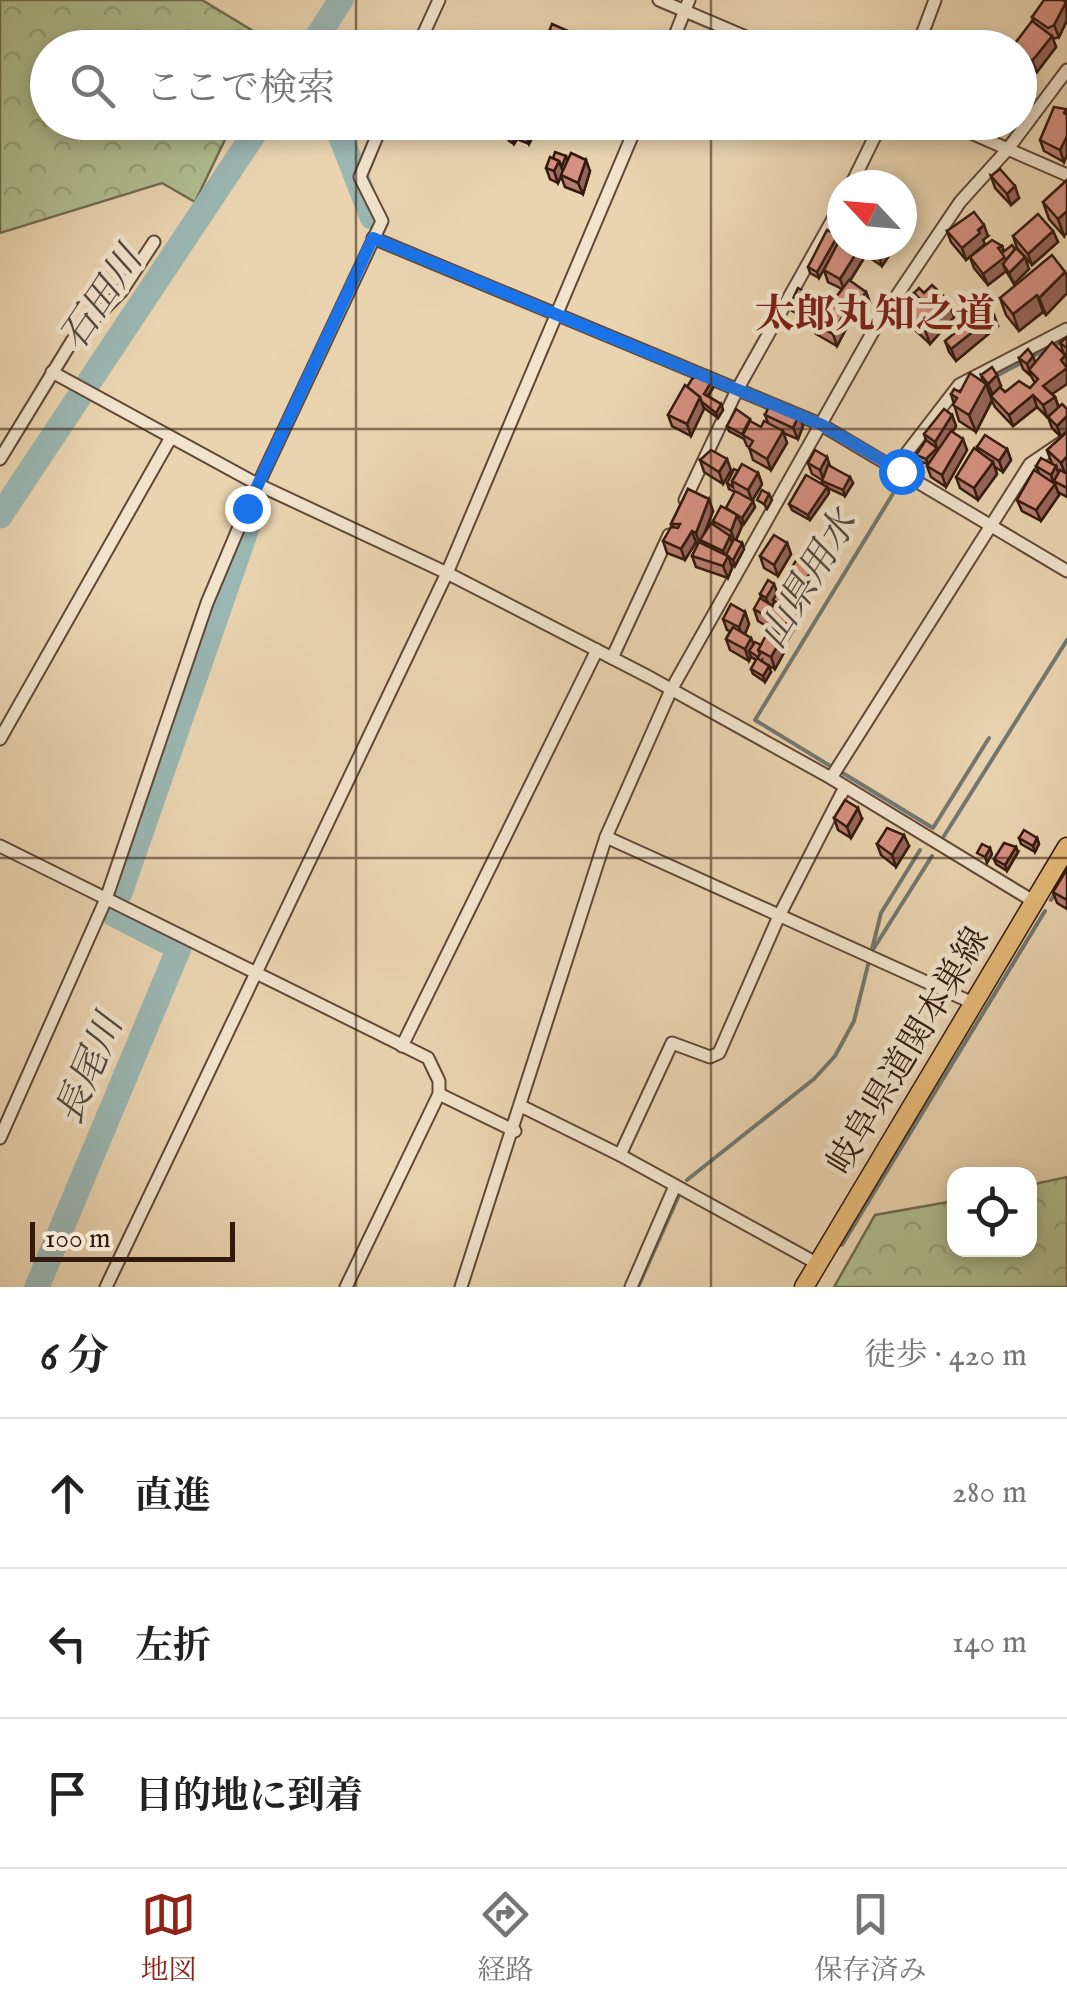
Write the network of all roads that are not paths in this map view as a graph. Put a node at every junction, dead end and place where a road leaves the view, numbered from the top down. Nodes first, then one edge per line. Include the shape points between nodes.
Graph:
1 (439, 0) edge
2 (660, 0) edge
3 (935, 0) edge
4 (687, 5) edge
5 (426, 30) edge
6 (677, 30) edge
7 (736, 30) edge
8 (924, 30) edge
9 (1067, 70) edge
10 (1037, 110) edge
11 (375, 140) edge
12 (631, 140) edge
13 (873, 140) edge
14 (985, 140) edge
15 (1014, 140) edge
16 (1007, 150) junction
17 (858, 170) edge
18 (1067, 175) edge
19 (827, 230) edge
20 (373, 238) junction
21 (154, 242) dead end
22 (559, 314) junction
23 (1067, 329) edge
24 (58, 375) junction
25 (737, 390) junction
26 (820, 424) junction
27 (1067, 439) edge
28 (170, 440) junction
29 (0, 459) edge
30 (901, 471) junction
31 (257, 484) junction
32 (992, 524) junction
33 (1067, 570) edge
34 (447, 573) junction
35 (596, 650) junction
36 (612, 658) junction
37 (672, 690) junction
38 (0, 739) edge
39 (831, 778) junction
40 (845, 787) junction
41 (606, 837) junction
42 (0, 846) edge
43 (1067, 847) edge
44 (106, 899) junction
45 (1034, 901) junction
46 (780, 916) junction
47 (255, 974) junction
48 (974, 1004) junction
49 (402, 1046) junction
50 (440, 1094) junction
51 (523, 1107) junction
52 (514, 1131) junction
53 (0, 1138) edge
54 (620, 1155) junction
55 (675, 1186) junction
56 (818, 1264) junction
57 (106, 1287) edge
58 (346, 1287) edge
59 (461, 1287) edge
60 (631, 1287) edge
61 (804, 1287) edge

1 - 5 street
2 - 4 street
3 - 8 street
4 - 6 street
4 - 7 street
9 - 10 street
11 - 20 street via 360,177 382,221
12 - 22 street
13 - 17 street
14 - 16 street
15 - 16 street
16 - 18 street
16 - 26 street via 927,248
19 - 25 street
20 - 22 street
20 - 31 street
21 - 24 street via 121,292 72,341
22 - 25 street
22 - 34 street
23 - 30 street via 959,385
24 - 28 street
24 - 29 street
25 - 26 street
25 - 36 street
26 - 30 street
26 - 37 street
27 - 32 street via 1030,464
28 - 31 street
28 - 38 street
30 - 32 street
31 - 34 street
31 - 44 street via 207,602
32 - 33 street
32 - 39 street
34 - 35 street
34 - 47 street
35 - 36 street
35 - 49 street
36 - 37 street
37 - 39 street
37 - 41 street
39 - 40 street
40 - 45 street
40 - 46 street
41 - 46 street
41 - 51 street
42 - 44 street
43 - 45 main road, 岐阜県道関本巣線
44 - 47 street
44 - 53 street
45 - 48 main road, 岐阜県道関本巣線
46 - 48 street
46 - 54 street via 719,1053 710,1058 672,1043
47 - 49 street
47 - 57 street
48 - 56 main road, 岐阜県道関本巣線
49 - 50 street via 428,1058
50 - 52 street
50 - 58 street
51 - 52 street
51 - 54 street
52 - 59 street
54 - 55 street
55 - 56 street
55 - 60 street
56 - 61 main road, 岐阜県道関本巣線

